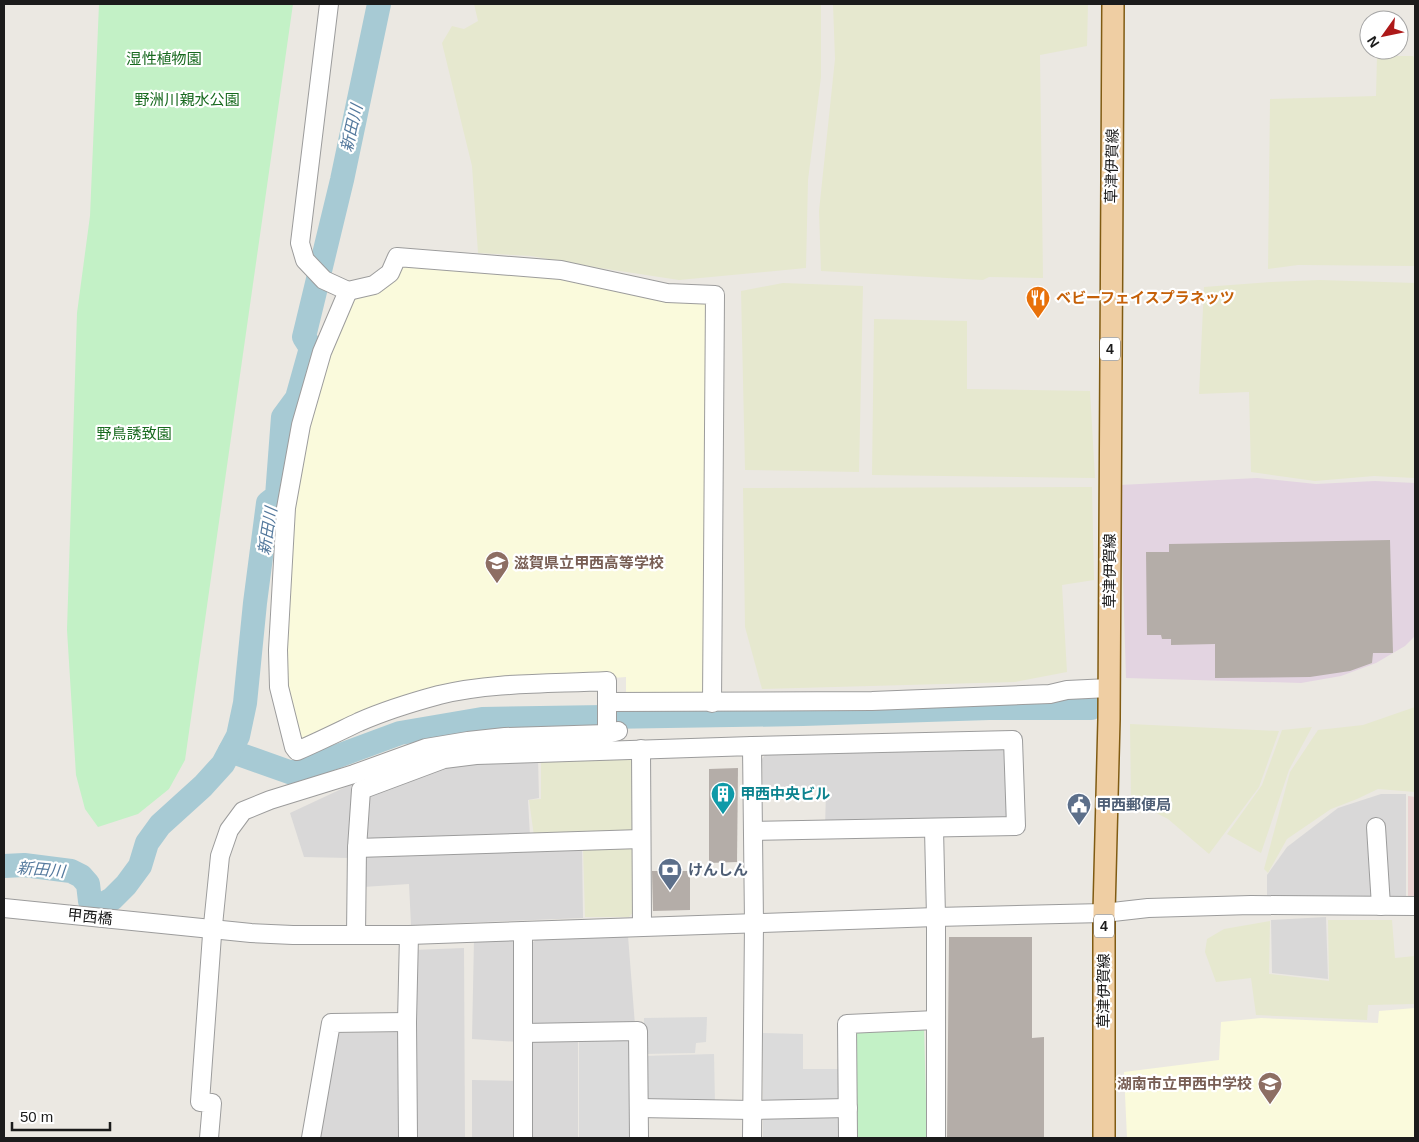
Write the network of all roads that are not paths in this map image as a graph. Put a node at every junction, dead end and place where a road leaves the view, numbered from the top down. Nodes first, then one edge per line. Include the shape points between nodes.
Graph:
1 (329, 4) edge
2 (1113, 4) edge
3 (348, 291) junction
4 (1109, 691) junction
5 (712, 703) junction
6 (607, 705) junction
7 (752, 746) junction
8 (641, 748) junction
9 (1376, 826) dead end
10 (934, 829) junction
11 (753, 831) junction
12 (641, 839) junction
13 (358, 848) junction
14 (1381, 906) junction
15 (1415, 906) edge
16 (4, 908) edge
17 (1104, 913) junction
18 (936, 917) junction
19 (754, 923) junction
20 (642, 926) junction
21 (213, 929) junction
22 (524, 931) junction
23 (356, 935) junction
24 (409, 935) junction
25 (936, 1020) junction
26 (407, 1022) junction
27 (523, 1033) junction
28 (638, 1108) junction
29 (848, 1108) junction
30 (752, 1110) junction
31 (209, 1138) edge
32 (311, 1138) edge
33 (408, 1138) edge
34 (523, 1138) edge
35 (639, 1138) edge
36 (752, 1138) edge
37 (848, 1138) edge
38 (936, 1138) edge
39 (1104, 1138) edge

1 - 3 street via 300,243 306,260 324,280
2 - 4 main road, 草津伊賀線 / 4
3 - 5 street via 374,285 390,273 398,257 561,270 667,293 715,295
3 - 6 street via 319,362 301,425 286,508 279,687 294,747 297,750 361,722 440,695 496,686 607,681
4 - 5 street via 1067,690 1020,696 872,701
4 - 17 main road, 草津伊賀線 / 4
5 - 6 street
6 - 21 street via 611,731 505,737 426,748 243,811 229,830 220,856
7 - 8 street
7 - 10 street via 1013,740 1016,826
7 - 11 street
8 - 12 street
8 - 13 street via 444,759 361,790
9 - 14 street
10 - 11 street
10 - 18 street
11 - 19 street
12 - 13 street
12 - 20 street
13 - 23 street
14 - 15 street, 甲西橋
14 - 17 street, 甲西橋 via 1251,905 1148,908
16 - 21 street, 甲西橋
17 - 18 street, 甲西橋
17 - 39 main road, 草津伊賀線 / 4
18 - 19 street, 甲西橋
18 - 25 street
19 - 20 street, 甲西橋
19 - 30 street
20 - 22 street, 甲西橋
21 - 23 street, 甲西橋 via 293,935
21 - 31 street via 200,1102 212,1103
22 - 24 street, 甲西橋
22 - 27 street
23 - 24 street, 甲西橋
24 - 26 street
25 - 29 street via 847,1024
25 - 38 street
26 - 32 street via 331,1023
26 - 33 street
27 - 28 street via 638,1031
27 - 34 street
28 - 30 street
28 - 35 street
29 - 30 street
29 - 37 street
30 - 36 street

